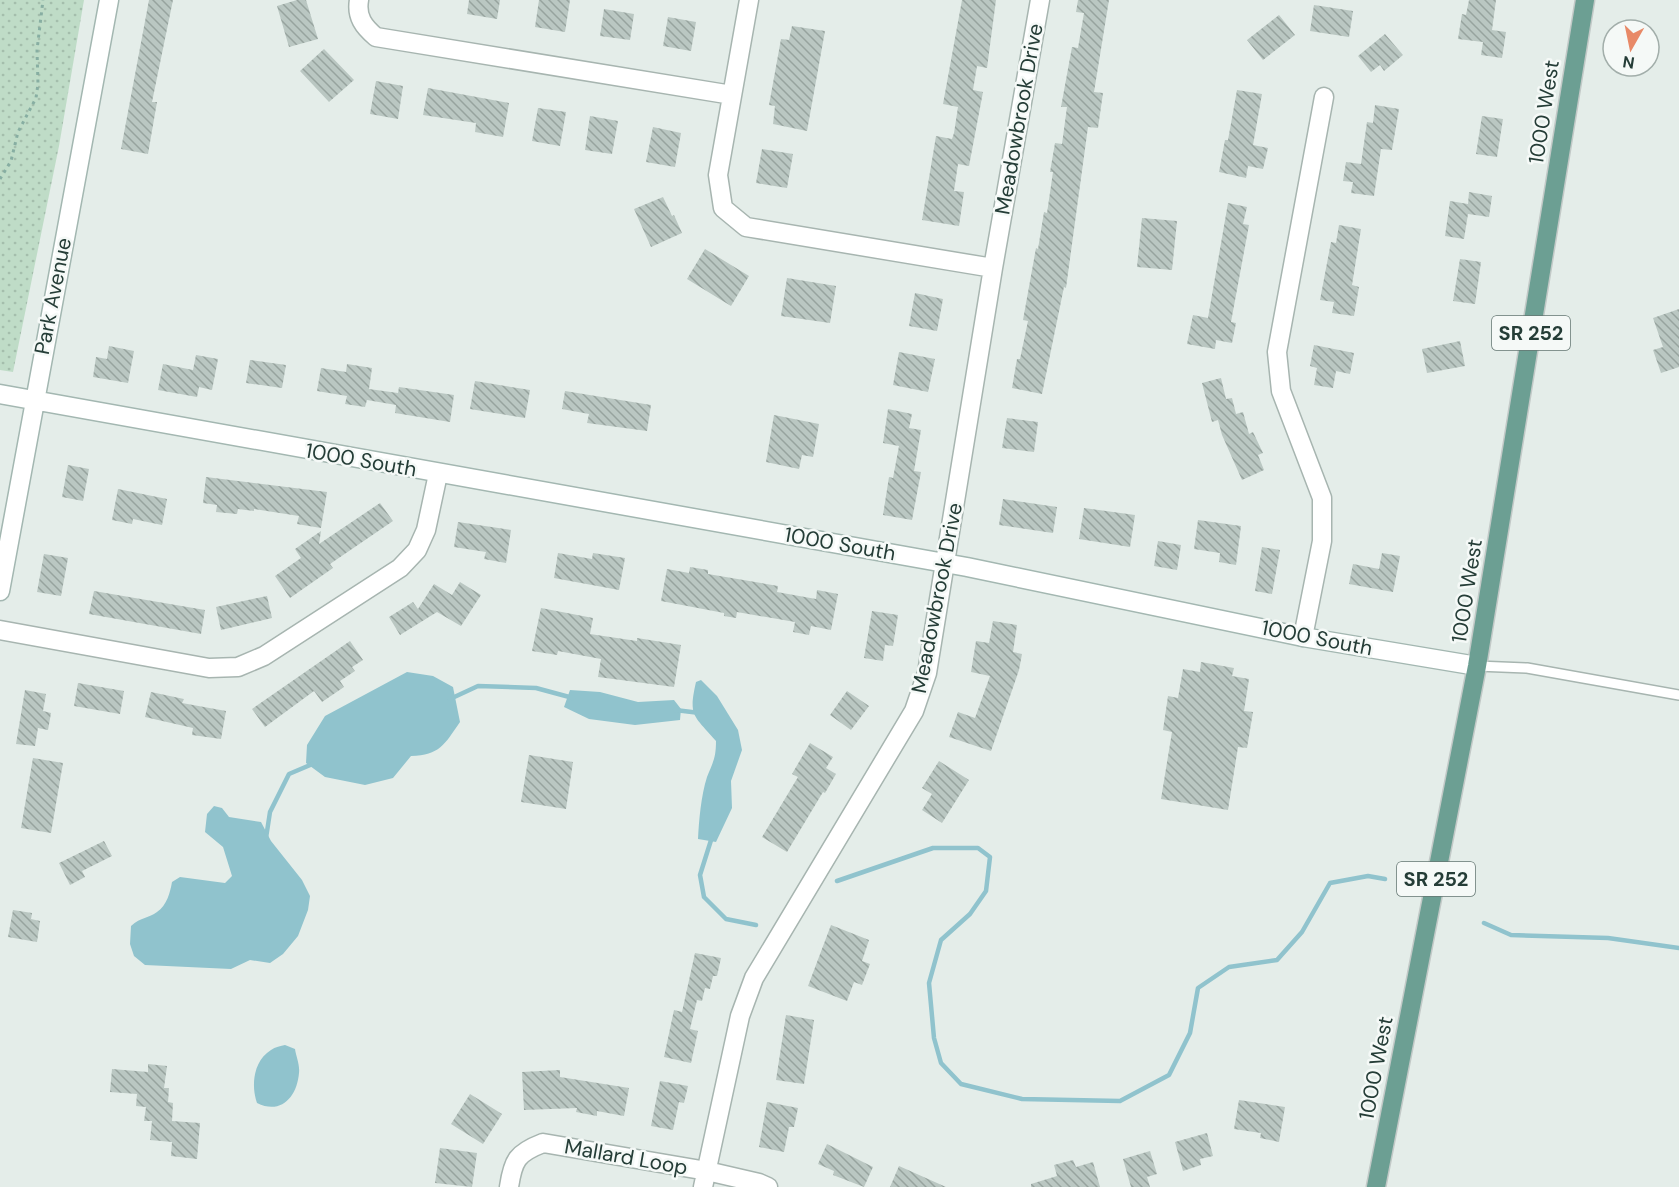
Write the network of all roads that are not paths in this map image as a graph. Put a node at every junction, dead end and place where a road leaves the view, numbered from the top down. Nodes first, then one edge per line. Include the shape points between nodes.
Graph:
1 (109, 0) edge
2 (359, 0) edge
3 (749, 0) edge
4 (1040, 0) edge
5 (1585, 0) edge
6 (732, 95) junction
7 (1324, 96) dead end
8 (993, 268) junction
9 (0, 394) edge
10 (34, 400) junction
11 (438, 474) junction
12 (946, 563) junction
13 (0, 591) edge
14 (0, 630) edge
15 (1303, 637) junction
16 (1477, 666) junction
17 (1679, 695) edge
18 (705, 1179) edge
19 (509, 1187) edge
20 (768, 1187) edge
21 (1376, 1187) edge

1 - 10 street, Park Avenue
2 - 6 street via 357,9 363,26 376,37
3 - 6 street
4 - 8 street, Meadowbrook Drive
5 - 16 main road, 1000 West / SR 252
6 - 8 street via 718,175 723,208 746,227
7 - 15 street via 1277,352 1281,391 1322,498 1322,541
8 - 12 street, Meadowbrook Drive
9 - 10 street, 1000 South
10 - 11 street, 1000 South
10 - 13 street, Park Avenue
11 - 12 street, 1000 South
11 - 14 street via 426,530 417,550 400,568 264,656 238,667 208,668
12 - 15 street, 1000 South
12 - 18 street, Meadowbrook Drive via 927,673 914,711 754,978 740,1016
15 - 16 street, 1000 South
16 - 17 lane, 1000 South via 1527,668
16 - 21 main road, 1000 West / SR 252
18 - 19 street, Mallard Loop via 543,1143 525,1149 512,1166
18 - 20 street, Mallard Loop

